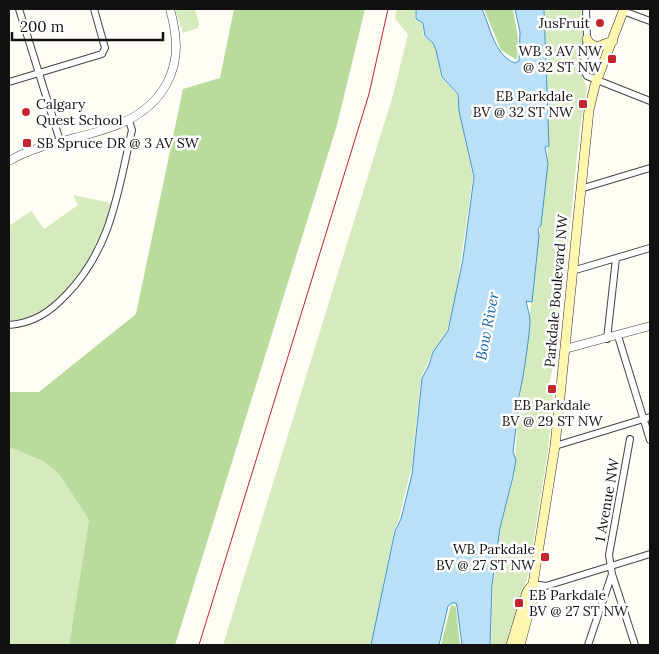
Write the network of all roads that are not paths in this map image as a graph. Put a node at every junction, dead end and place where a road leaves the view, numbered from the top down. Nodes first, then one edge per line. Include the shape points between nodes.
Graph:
1 (19, 9) edge
2 (94, 9) edge
3 (170, 9) edge
4 (586, 9) edge
5 (624, 10) edge
6 (650, 21) edge
7 (587, 39) junction
8 (612, 41) junction
9 (40, 73) junction
10 (597, 80) junction
11 (9, 82) edge
12 (650, 101) edge
13 (128, 121) junction
14 (60, 141) junction
15 (9, 161) edge
16 (650, 168) edge
17 (580, 189) junction
18 (650, 248) edge
19 (616, 258) junction
20 (572, 271) junction
21 (9, 325) edge
22 (650, 326) edge
23 (618, 336) junction
24 (607, 339) junction
25 (565, 349) junction
26 (647, 418) edge
27 (630, 439) dead end
28 (650, 440) edge
29 (555, 446) junction
30 (650, 554) edge
31 (610, 566) junction
32 (612, 574) junction
33 (533, 584) junction
34 (511, 645) edge
35 (520, 645) edge
36 (588, 645) edge
37 (635, 645) edge

1 - 9 street
2 - 9 street via 104,51 99,56
3 - 13 street via 177,44 173,70 157,98
4 - 7 street
5 - 6 street
5 - 8 main road, Parkdale Boulevard NW
7 - 8 main road via 597,47
7 - 10 street via 583,69 587,76
8 - 10 main road, Parkdale Boulevard NW
9 - 11 street
9 - 14 street
10 - 12 street
10 - 17 main road, Parkdale Boulevard NW via 589,110
13 - 14 street
13 - 21 street via 132,130 115,206 98,254 80,280 46,314 30,322
14 - 15 street
16 - 17 street
17 - 20 main road, Parkdale Boulevard NW
18 - 19 street
19 - 20 street
19 - 24 street
20 - 25 main road, Parkdale Boulevard NW
22 - 23 street
23 - 24 street
23 - 26 street
24 - 25 street
25 - 29 main road, Parkdale Boulevard NW
26 - 28 street
26 - 29 street
27 - 31 street, 1 Avenue NW via 609,555
29 - 33 main road, Parkdale Boulevard NW
30 - 31 street
31 - 32 street, 1 Avenue NW
31 - 33 street via 546,586
32 - 36 street
32 - 37 street, 1 Avenue NW
33 - 34 main road, Parkdale Boulevard NW via 527,592
33 - 35 main road, Parkdale Boulevard NW via 534,594

